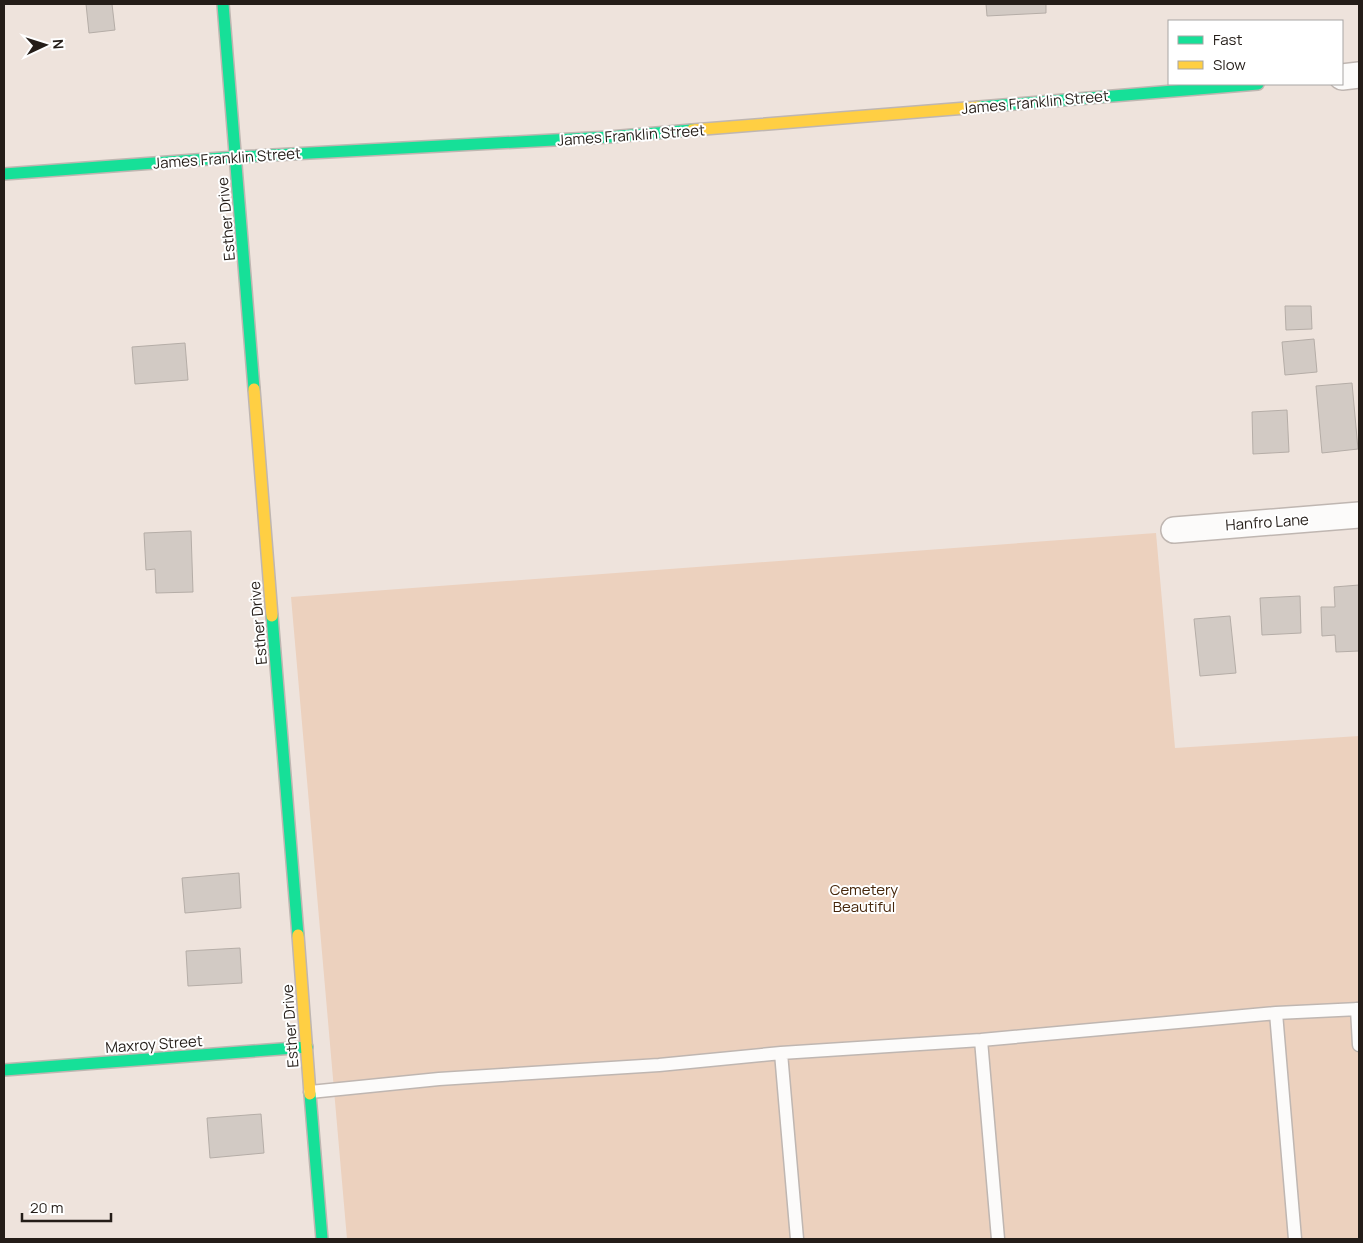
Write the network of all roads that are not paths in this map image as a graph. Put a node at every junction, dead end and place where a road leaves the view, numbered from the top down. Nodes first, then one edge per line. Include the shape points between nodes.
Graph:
1 (223, 4) edge
2 (1359, 75) edge
3 (1343, 77) edge
4 (1246, 85) edge
5 (236, 157) junction
6 (4, 174) edge
7 (1359, 515) edge
8 (1174, 530) dead end
9 (1358, 1009) edge
10 (1276, 1013) junction
11 (981, 1040) junction
12 (1359, 1045) edge
13 (307, 1047) junction
14 (781, 1053) junction
15 (4, 1070) edge
16 (310, 1092) junction
17 (322, 1239) edge
18 (797, 1239) edge
19 (998, 1239) edge
20 (1295, 1239) edge

1 - 5 street, Esther Drive
2 - 3 street
4 - 5 street, James Franklin Street via 609,137
5 - 6 street, James Franklin Street
5 - 13 street, Esther Drive
7 - 8 street, Hanfro Lane
9 - 10 lane
9 - 12 lane
10 - 11 lane
10 - 20 lane
11 - 14 lane
11 - 19 lane
13 - 15 street, Maxroy Street
13 - 16 street, Esther Drive
14 - 16 lane
14 - 18 lane
16 - 17 street, Esther Drive

